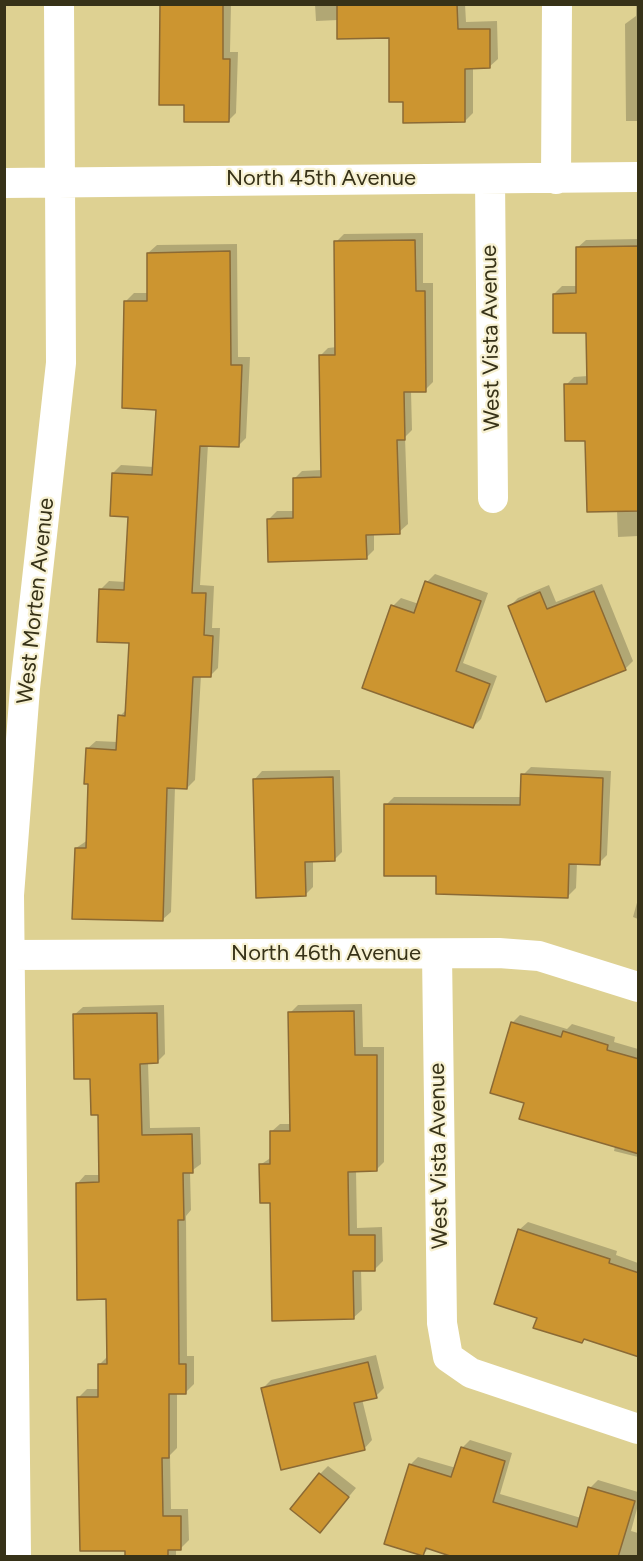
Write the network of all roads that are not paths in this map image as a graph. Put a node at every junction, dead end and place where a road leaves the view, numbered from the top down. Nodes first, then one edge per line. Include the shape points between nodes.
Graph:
1 (59, 4) edge
2 (557, 4) edge
3 (639, 177) edge
4 (490, 179) junction
5 (556, 179) junction
6 (59, 182) junction
7 (4, 183) edge
8 (493, 498) dead end
9 (13, 744) edge
10 (437, 954) junction
11 (9, 955) junction
12 (639, 987) edge
13 (8, 1181) edge
14 (639, 1429) edge
15 (16, 1557) edge

1 - 6 street, West Morten Avenue
2 - 5 street
3 - 5 street, North 45th Avenue
4 - 5 street, North 45th Avenue
4 - 6 street, North 45th Avenue
4 - 8 street, West Vista Avenue
6 - 7 street, North 45th Avenue
6 - 9 street, West Morten Avenue via 61,363 25,688
9 - 11 street, West Morten Avenue
10 - 11 street, North 46th Avenue
10 - 12 street, North 46th Avenue via 539,956
10 - 14 street, West Vista Avenue via 442,1323 448,1357 471,1373
11 - 13 street, West Morten Avenue
13 - 15 street, West Morten Avenue

